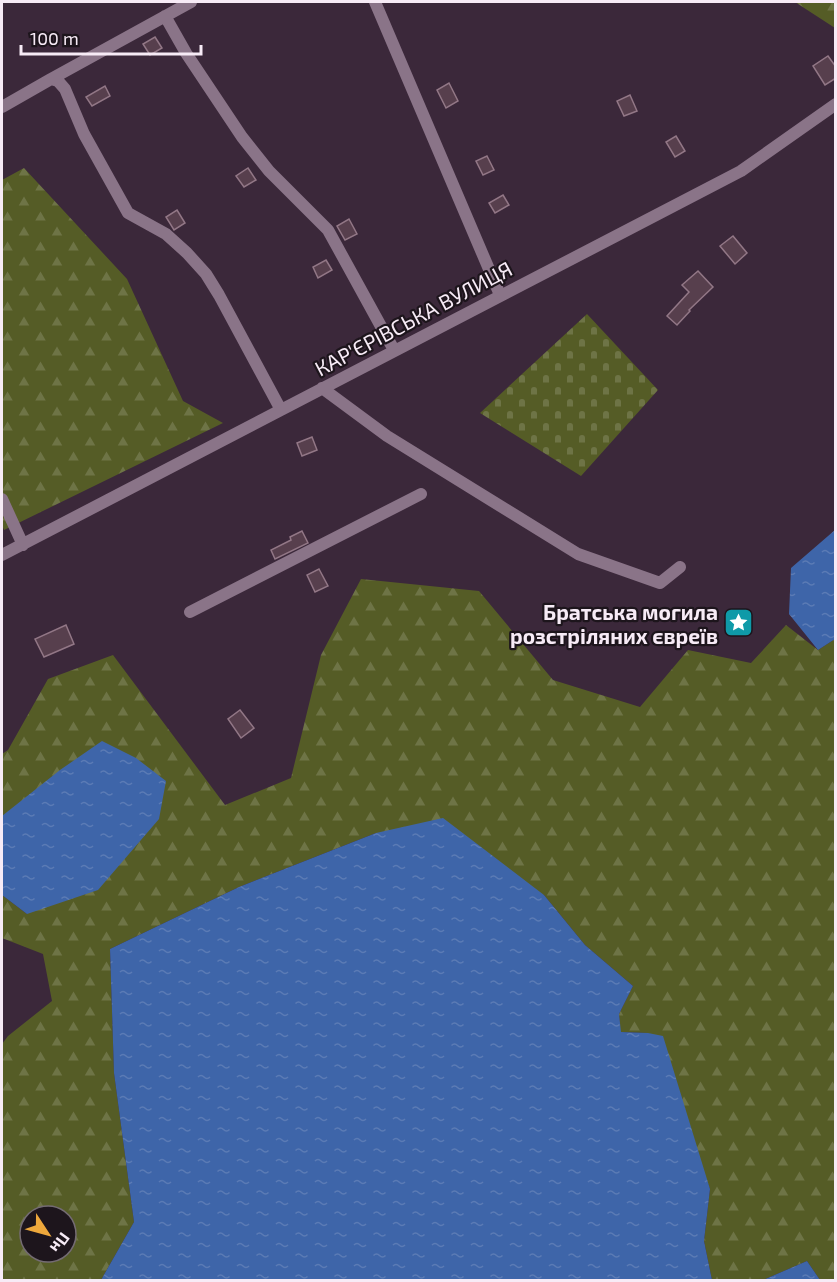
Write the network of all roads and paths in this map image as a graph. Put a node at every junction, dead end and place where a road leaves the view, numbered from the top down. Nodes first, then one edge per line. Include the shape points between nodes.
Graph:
1 (191, 2) edge
2 (375, 2) edge
3 (165, 16) junction
4 (51, 79) junction
5 (836, 104) edge
6 (2, 106) edge
7 (500, 295) junction
8 (394, 350) junction
9 (322, 388) junction
10 (280, 410) junction
11 (421, 494) dead end
12 (2, 499) edge
13 (23, 545) junction
14 (2, 555) edge
15 (680, 567) dead end
16 (190, 612) dead end

1 - 3 street
2 - 7 street
3 - 4 street
3 - 8 street via 242,137 269,171 328,230
4 - 6 street
4 - 10 street via 65,89 84,134 128,213 166,234 206,274
5 - 7 street, КАР'ЄРІВСЬКА ВУЛИЦЯ via 741,171
7 - 8 street, КАР'ЄРІВСЬКА ВУЛИЦЯ
8 - 9 street, КАР'ЄРІВСЬКА ВУЛИЦЯ
9 - 10 street, КАР'ЄРІВСЬКА ВУЛИЦЯ
9 - 15 street via 387,436 578,554 660,584
10 - 13 street, КАР'ЄРІВСЬКА ВУЛИЦЯ
11 - 16 street
12 - 13 street
13 - 14 street, КАР'ЄРІВСЬКА ВУЛИЦЯ

